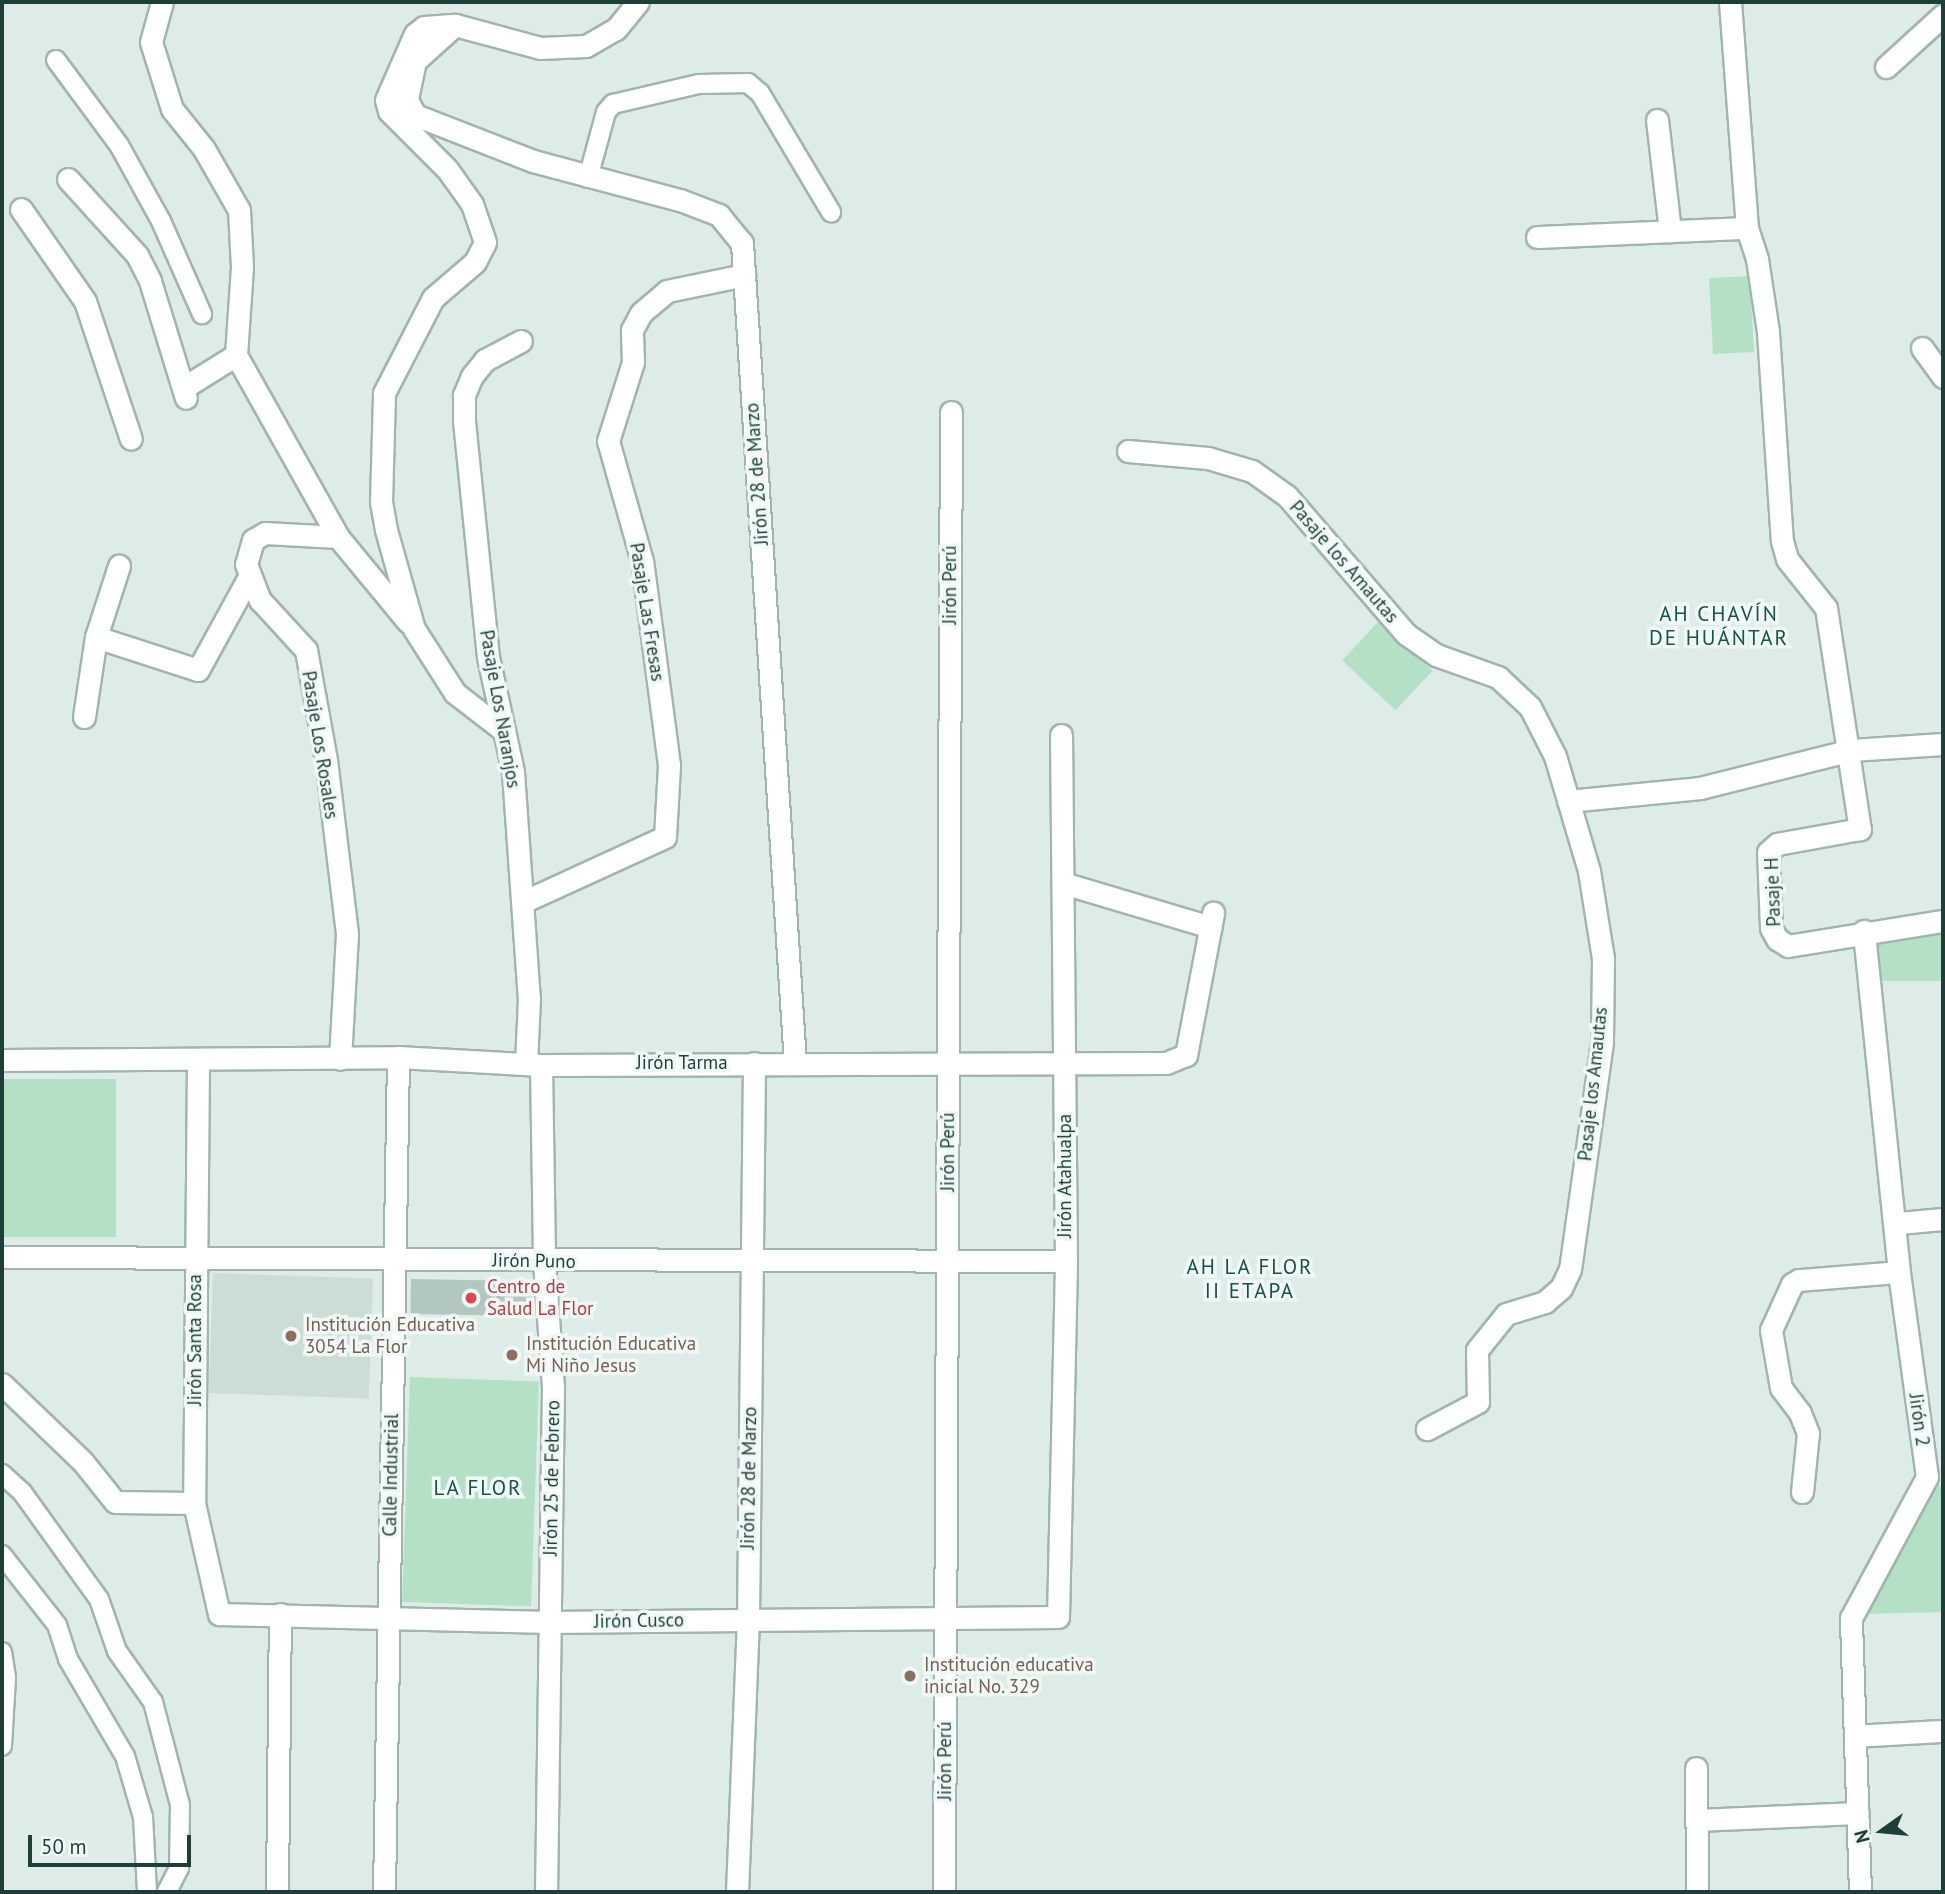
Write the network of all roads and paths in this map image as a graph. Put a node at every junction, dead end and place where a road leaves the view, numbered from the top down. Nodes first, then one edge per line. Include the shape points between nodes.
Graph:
1 (162, 2) edge
2 (638, 2) edge
3 (1730, 2) edge
4 (1943, 15) edge
5 (455, 25) junction
6 (56, 60) dead end
7 (1886, 67) dead end
8 (1657, 120) dead end
9 (588, 178) junction
10 (68, 179) dead end
11 (20, 209) dead end
12 (831, 212) dead end
13 (1747, 228) junction
14 (1670, 232) junction
15 (1537, 237) dead end
16 (744, 275) junction
17 (202, 314) dead end
18 (521, 341) dead end
19 (1922, 348) dead end
20 (236, 355) junction
21 (1943, 377) edge
22 (951, 412) dead end
23 (131, 439) dead end
24 (1128, 451) dead end
25 (338, 537) junction
26 (120, 566) dead end
27 (249, 577) junction
28 (414, 629) junction
29 (96, 637) junction
30 (84, 717) dead end
31 (503, 730) junction
32 (1061, 735) dead end
33 (1943, 744) edge
34 (1851, 750) junction
35 (1568, 801) junction
36 (1063, 883) junction
37 (525, 901) junction
38 (1943, 921) edge
39 (1864, 931) junction
40 (398, 1057) junction
41 (340, 1059) junction
42 (2, 1060) edge
43 (198, 1062) junction
44 (795, 1062) junction
45 (754, 1063) junction
46 (948, 1063) junction
47 (1064, 1063) junction
48 (533, 1064) junction
49 (1943, 1219) edge
50 (1898, 1223) junction
51 (2, 1257) edge
52 (195, 1258) junction
53 (394, 1259) junction
54 (752, 1260) junction
55 (947, 1261) junction
56 (1066, 1261) junction
57 (544, 1262) junction
58 (1899, 1272) junction
59 (2, 1384) edge
60 (1427, 1429) dead end
61 (2, 1474) edge
62 (1935, 1476) edge
63 (1802, 1492) dead end
64 (194, 1503) junction
65 (2, 1555) edge
66 (219, 1614) joint
67 (280, 1614) junction
68 (388, 1617) junction
69 (1058, 1617) joint
70 (946, 1618) junction
71 (748, 1620) junction
72 (550, 1622) junction
73 (2, 1652) edge
74 (1943, 1731) edge
75 (1855, 1736) junction
76 (2, 1746) edge
77 (1696, 1768) dead end
78 (1858, 1813) junction
79 (1696, 1820) junction
80 (147, 1892) edge
81 (167, 1892) edge
82 (277, 1892) edge
83 (384, 1892) edge
84 (546, 1892) edge
85 (737, 1892) edge
86 (944, 1892) edge
87 (1697, 1892) edge
88 (1860, 1892) edge

1 - 20 street via 151,42 172,109 204,149 239,210 242,267
2 - 5 street via 616,29 586,46 540,48
3 - 13 street
4 - 7 street
5 - 9 street, Jirón 28 de Marzo via 415,61 407,100 415,115
5 - 28 street via 424,27 415,34 386,100 389,111 447,169 472,204 485,242 475,262 433,298 383,399 382,502
6 - 17 street via 119,145 161,221
8 - 14 street
9 - 12 street via 612,104 699,84 748,83 761,93
9 - 16 street, Jirón 28 de Marzo via 680,200 719,215 742,243
10 - 20 street via 137,255 184,393
11 - 23 street via 85,301
13 - 14 street
13 - 34 street via 1757,259 1768,332 1782,541 1787,559 1826,608
14 - 15 street
16 - 37 street, Pasaje Las Fresas via 667,292 641,313 632,330 633,362 608,442 642,561 669,765 666,835
16 - 44 street, Jirón 28 de Marzo
18 - 31 street, Pasaje Los Naranjos via 485,360 464,395 488,657
19 - 21 street
20 - 25 street
22 - 46 street, Jirón Perú
24 - 35 street, Pasaje los Amautas via 1219,461 1252,471 1287,496 1406,634 1436,654 1498,677 1530,707 1555,756
25 - 27 street via 258,535 247,555
25 - 28 street
26 - 29 street
27 - 29 street via 198,670
27 - 41 street, Pasaje Los Rosales via 260,600 306,650 327,760 347,934
28 - 31 street via 455,693
29 - 30 street
31 - 37 street, Pasaje Los Naranjos via 513,772
32 - 36 street, Jirón Atahualpa
33 - 34 street
34 - 35 street via 1700,788
34 - 39 street, Pasaje H via 1860,829 1777,845 1768,852 1771,928 1788,946
35 - 60 street, Pasaje los Amautas via 1590,871 1603,958 1602,1042 1570,1269 1561,1288 1545,1302 1506,1314 1477,1350 1478,1402
36 - 47 street, Jirón Atahualpa
36 - 47 street, Jirón Tarma via 1212,920 1186,1055 1166,1063
37 - 48 street, Pasaje Los Naranjos
38 - 39 street, Pasaje H
39 - 50 street, Jirón 2
40 - 41 street, Jirón Tarma
40 - 48 street, Jirón Tarma
40 - 53 street, Calle Industrial
41 - 43 street, Jirón Tarma
42 - 43 street, Jirón Tarma
43 - 52 street, Jirón Santa Rosa
44 - 45 street, Jirón Tarma
44 - 46 street, Jirón Tarma
45 - 48 street, Jirón Tarma
45 - 54 street, Jirón 28 de Marzo
46 - 47 street, Jirón Tarma
46 - 55 street, Jirón Perú
47 - 56 street, Jirón Atahualpa
48 - 57 street, Jirón 25 de Febrero
49 - 50 street
50 - 58 street, Jirón 2
51 - 52 street, Jirón Puno
52 - 53 street, Jirón Puno
52 - 64 street, Jirón Santa Rosa
53 - 57 street, Jirón Puno
53 - 68 street, Calle Industrial
54 - 55 street, Jirón Puno
54 - 57 street, Jirón Puno
54 - 71 street, Jirón 28 de Marzo
55 - 56 street, Jirón Puno
55 - 70 street, Jirón Perú
56 - 69 street, Jirón Atahualpa
57 - 72 street, Jirón 25 de Febrero via 553,1381
58 - 62 street, Jirón 2
58 - 63 street via 1799,1280 1792,1284 1771,1330 1781,1388 1808,1433
59 - 64 street via 83,1462 115,1502
61 - 81 street via 22,1492 99,1599 117,1651 153,1702 180,1805 179,1868
62 - 75 street, Jirón 2 via 1851,1618
64 - 66 street, Jirón Santa Rosa
65 - 80 street via 57,1625 68,1659 125,1756 143,1817
66 - 67 street, Jirón Cusco
67 - 68 street, Jirón Cusco
67 - 82 street
68 - 72 street, Jirón Cusco
68 - 83 street, Calle Industrial
69 - 70 street, Jirón Cusco
70 - 71 street, Jirón Cusco
70 - 86 street, Jirón Perú
71 - 72 street, Jirón Cusco
71 - 85 street, Jirón 28 de Marzo
72 - 84 street, Jirón 25 de Febrero
73 - 76 street via 6,1678
74 - 75 street
75 - 78 street, Jirón 2
77 - 79 street
78 - 79 street
78 - 88 street, Jirón 2
79 - 87 street

